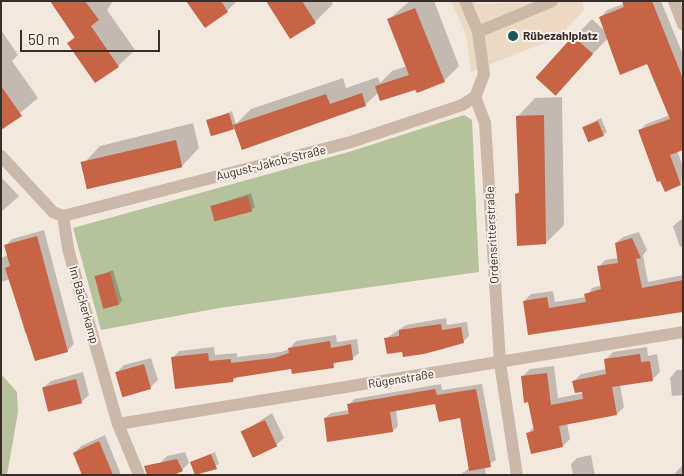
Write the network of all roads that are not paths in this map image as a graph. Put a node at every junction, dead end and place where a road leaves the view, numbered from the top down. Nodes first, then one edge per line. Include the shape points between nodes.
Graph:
1 (465, 1) edge
2 (552, 1) edge
3 (674, 1) edge
4 (683, 24) edge
5 (478, 32) junction
6 (474, 97) junction
7 (1, 156) edge
8 (63, 216) junction
9 (683, 332) edge
10 (500, 363) junction
11 (118, 424) junction
12 (139, 475) edge
13 (518, 475) edge

1 - 5 street
2 - 5 street
3 - 4 street
5 - 6 street via 484,74
6 - 8 street, August-Jakob-Straße via 462,105 348,143
6 - 10 street, Ordensritterstraße via 485,124
7 - 8 street via 53,212
8 - 11 street, Im Bäckerkamp via 68,249
9 - 10 street, Rügenstraße
10 - 11 street, Rügenstraße
10 - 13 street, Ordensritterstraße
11 - 12 street, Im Bäckerkamp

